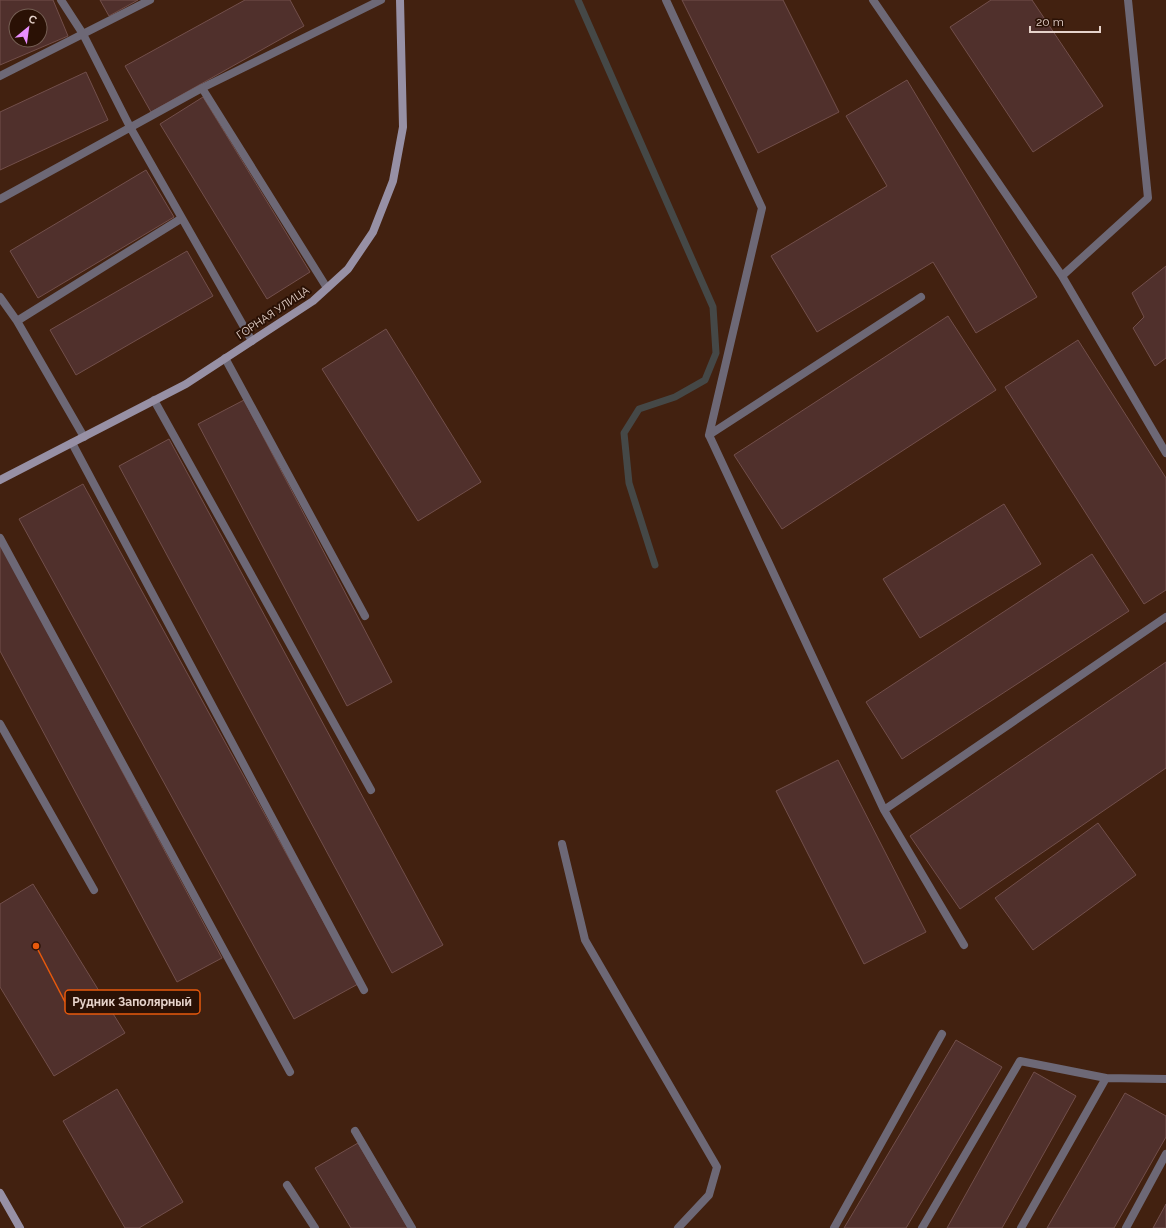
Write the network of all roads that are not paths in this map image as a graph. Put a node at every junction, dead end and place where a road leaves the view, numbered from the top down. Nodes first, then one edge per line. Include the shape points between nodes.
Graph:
1 (61, 0) edge
2 (150, 0) edge
3 (381, 0) edge
4 (400, 0) edge
5 (666, 0) edge
6 (873, 0) edge
7 (1128, 0) edge
8 (83, 34) junction
9 (0, 76) edge
10 (202, 88) junction
11 (130, 127) junction
12 (0, 199) edge
13 (182, 218) junction
14 (1062, 276) junction
15 (327, 288) junction
16 (0, 296) edge
17 (921, 297) dead end
18 (17, 321) junction
19 (252, 341) junction
20 (225, 358) junction
21 (154, 400) junction
22 (709, 435) junction
23 (84, 437) junction
24 (72, 443) junction
25 (1166, 453) edge
26 (0, 480) edge
27 (0, 538) edge
28 (365, 616) dead end
29 (1166, 617) edge
30 (0, 724) edge
31 (371, 790) dead end
32 (884, 810) junction
33 (562, 844) dead end
34 (94, 890) dead end
35 (964, 945) dead end
36 (364, 990) dead end
37 (942, 1034) dead end
38 (290, 1072) dead end
39 (1106, 1078) junction
40 (1166, 1079) edge
41 (355, 1131) dead end
42 (1166, 1154) edge
43 (287, 1185) dead end
44 (0, 1193) edge
45 (20, 1228) edge
46 (315, 1228) edge
47 (412, 1228) edge
48 (678, 1228) edge
49 (834, 1228) edge
50 (922, 1228) edge
51 (1021, 1228) edge
52 (1126, 1228) edge

1 - 8 lane
2 - 8 lane
3 - 10 lane
4 - 15 street, ГОРНАЯ УЛИЦА via 403,127 393,181 373,232 348,269
5 - 22 lane via 762,208
6 - 14 lane
7 - 14 lane via 1148,198
8 - 9 lane
8 - 11 lane
10 - 11 lane
10 - 15 lane
11 - 12 lane
11 - 13 lane
13 - 18 lane
13 - 19 lane
14 - 25 lane
15 - 19 street, ГОРНАЯ УЛИЦА via 313,301
16 - 18 lane
17 - 22 lane
18 - 23 lane
19 - 20 street, ГОРНАЯ УЛИЦА
20 - 21 street, ГОРНАЯ УЛИЦА via 186,384
20 - 28 lane
21 - 23 street, ГОРНАЯ УЛИЦА
21 - 31 lane
22 - 32 lane
23 - 24 street, ГОРНАЯ УЛИЦА
24 - 26 street, ГОРНАЯ УЛИЦА
24 - 36 lane
27 - 38 lane
29 - 32 lane
30 - 34 lane
32 - 35 lane
33 - 48 lane via 586,940 717,1167 709,1195
37 - 49 lane
39 - 40 lane
39 - 50 lane via 1020,1061
39 - 51 lane
41 - 47 lane
42 - 52 lane
43 - 46 lane
44 - 45 street

